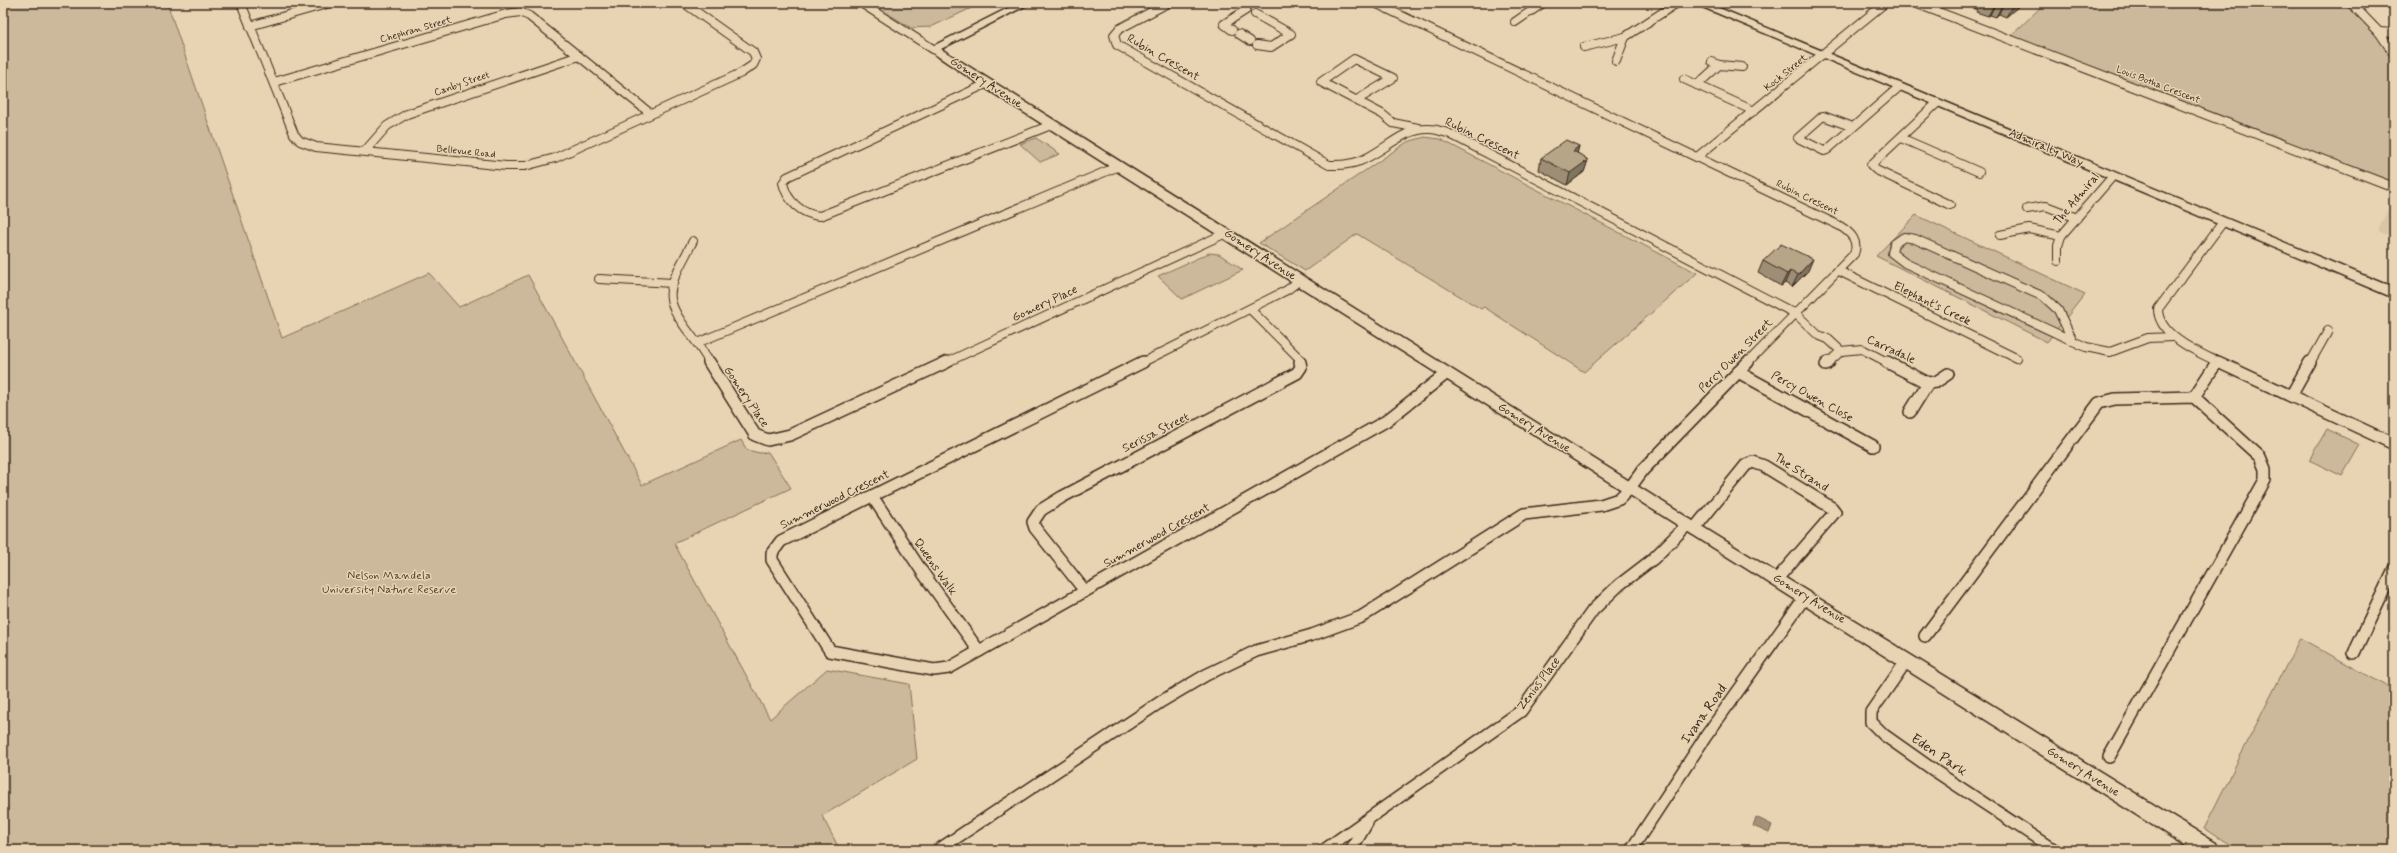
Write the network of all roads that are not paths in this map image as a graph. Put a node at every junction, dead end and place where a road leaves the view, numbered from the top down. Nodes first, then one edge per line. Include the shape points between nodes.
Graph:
1 (241, 3) edge
2 (330, 3) edge
3 (684, 3) edge
4 (861, 3) edge
5 (1026, 3) edge
6 (1168, 3) edge
7 (1375, 3) edge
8 (1543, 3) edge
9 (1677, 3) edge
10 (1698, 3) edge
11 (1885, 3) edge
12 (1915, 3) edge
13 (2351, 3) edge
14 (1237, 5) dead end
15 (1255, 14) dead end
16 (1515, 22) dead end
17 (250, 26) junction
18 (2379, 32) junction
19 (2394, 33) edge
20 (1625, 37) junction
21 (1250, 41) dead end
22 (1258, 45) dead end
23 (1584, 46) dead end
24 (933, 49) junction
25 (2394, 54) edge
26 (579, 56) junction
27 (1823, 56) junction
28 (1616, 61) dead end
29 (1742, 67) dead end
30 (1684, 79) dead end
31 (274, 82) junction
32 (986, 84) junction
33 (1697, 85) junction
34 (1899, 87) junction
35 (1357, 100) junction
36 (1937, 103) junction
37 (1754, 111) junction
38 (651, 114) junction
39 (1051, 125) junction
40 (1418, 128) junction
41 (1853, 128) junction
42 (1902, 138) junction
43 (365, 151) junction
44 (1697, 157) junction
45 (1119, 166) junction
46 (1979, 172) dead end
47 (2113, 176) junction
48 (2394, 187) edge
49 (1950, 205) dead end
50 (2027, 208) dead end
51 (2077, 218) junction
52 (2223, 222) junction
53 (1226, 233) junction
54 (2000, 235) dead end
55 (2061, 236) junction
56 (692, 241) dead end
57 (1856, 242) joint
58 (2058, 261) dead end
59 (1839, 271) junction
60 (599, 279) dead end
61 (1300, 280) junction
62 (673, 283) junction
63 (2394, 293) edge
64 (1250, 309) junction
65 (1796, 314) junction
66 (2328, 330) dead end
67 (2173, 337) junction
68 (2073, 342) junction
69 (697, 343) junction
70 (1841, 350) junction
71 (2016, 358) dead end
72 (2217, 362) junction
73 (1826, 365) dead end
74 (1738, 372) junction
75 (1447, 373) junction
76 (1948, 374) dead end
77 (1928, 383) junction
78 (2291, 396) junction
79 (2194, 397) junction
80 (1910, 412) dead end
81 (2394, 444) edge
82 (1874, 446) dead end
83 (1630, 488) junction
84 (872, 496) junction
85 (1691, 527) junction
86 (2394, 569) edge
87 (1777, 579) junction
88 (1085, 591) junction
89 (1805, 597) junction
90 (1925, 636) dead end
91 (980, 651) junction
92 (2354, 653) dead end
93 (1907, 660) junction
94 (2109, 757) dead end
95 (1369, 820) junction
96 (938, 850) edge
97 (1324, 850) edge
98 (1351, 850) edge
99 (1631, 850) edge
100 (2055, 850) edge
101 (2209, 850) edge

1 - 17 street, Bellevue Road
2 - 17 street
3 - 38 street, Bellevue Road via 750,50 756,59 753,65 741,73
4 - 24 street, Gomery Avenue
5 - 24 street
6 - 40 street, Rubin Crescent via 1119,29 1114,35 1117,45 1325,164 1352,165
7 - 44 street, Rubin Crescent
8 - 16 street
9 - 20 street
10 - 27 street, Admiralty Way
11 - 27 street, Kock Street
12 - 48 street, Louis Botha Crescent
13 - 18 street
14 - 21 street via 1246,10 1224,24
15 - 22 street via 1291,34 1271,47 1264,48
17 - 31 street, Bellevue Road
18 - 19 street
18 - 25 street
20 - 23 street
20 - 28 street
24 - 32 street, Gomery Avenue
26 - 31 street, Chephran Street via 529,16 515,12
26 - 38 street, Chephran Street
26 - 43 street, Canby Street via 407,114 386,126
27 - 34 street, Admiralty Way
27 - 37 street, Kock Street
29 - 33 street via 1716,63
30 - 33 street
31 - 43 street, Bellevue Road via 294,134 300,141 316,147
32 - 39 street, Gomery Avenue
32 - 39 street via 787,177 783,183 784,190 800,210 808,215 820,216
33 - 37 street
34 - 36 street, Admiralty Way
34 - 41 street
35 - 35 street via 1321,80 1354,59 1393,77
35 - 40 street via 1386,116 1393,123
36 - 42 street
36 - 47 street, Admiralty Way
37 - 44 street, Kock Street
38 - 43 street, Bellevue Road via 550,160 525,166
39 - 45 street, Gomery Avenue
40 - 65 street, Rubin Crescent via 1433,128 1448,133
41 - 41 street via 1825,151 1798,138 1823,116
42 - 46 street
42 - 49 street via 1871,166
44 - 57 street, Rubin Crescent via 1840,226 1852,235
45 - 53 street, Gomery Avenue
45 - 69 street
47 - 51 street, The Admiral
47 - 52 street, Admiralty Way
50 - 51 street via 2046,206
51 - 55 street, The Admiral
52 - 63 street, Admiralty Way
52 - 67 street via 2158,309 2158,315
53 - 61 street, Gomery Avenue
53 - 69 street, Gomery Place via 790,435 772,440 763,440 755,435
54 - 55 street via 2029,229
55 - 58 street, The Admiral
56 - 62 street, Gomery Place
57 - 59 street, Percy Owen Street via 1854,254
59 - 65 street, Percy Owen Street
59 - 71 street, Elephant’s Creek
60 - 62 street
61 - 64 street, Summerwood Crescent
61 - 75 street, Gomery Avenue
62 - 69 street, Gomery Place via 671,305
64 - 84 street, Summerwood Crescent
64 - 88 street, Serissa Street via 1299,358 1301,367 1297,373 1062,497 1036,515 1033,522 1036,528
65 - 70 street via 1818,336 1828,339
65 - 74 street, Percy Owen Street
66 - 78 street
67 - 68 street via 2148,338 2110,352
67 - 72 street via 2188,348
68 - 68 street via 1905,263 1892,253 1894,244 1904,237 1915,239 2044,298 2058,310
70 - 73 street
70 - 77 street, Carradale via 1862,350
72 - 78 street
72 - 79 street
74 - 82 street, Percy Owen Close
74 - 83 street, Percy Owen Street via 1643,470
75 - 83 street, Gomery Avenue
75 - 88 street, Summerwood Crescent via 1386,421
76 - 77 street via 1936,382
77 - 80 street
78 - 81 street
79 - 90 street via 2115,399 2099,403
79 - 94 street via 2260,457 2266,469 2266,479
83 - 85 street, Gomery Avenue
83 - 96 street, Percy Owen Street via 1612,502 1538,510 1524,514 1361,617 1232,661 1162,701
84 - 91 street, Queens Walk via 923,573
84 - 91 street, Summerwood Crescent via 793,534 781,541 772,553 772,560 823,644 836,654 934,670 949,668
85 - 87 street, Gomery Avenue
85 - 87 street, The Strand via 1746,465 1753,462 1764,466 1835,512
85 - 95 street, Zenios Place via 1619,585 1593,610 1521,711
86 - 92 street
87 - 89 street, Gomery Avenue
88 - 91 street, Summerwood Crescent
89 - 93 street, Gomery Avenue
89 - 99 street, Ivana Road via 1711,730
93 - 100 street, Eden Park via 1871,712 1871,722 1884,735 1935,771
93 - 101 street, Gomery Avenue
95 - 97 street, Zenios Place
95 - 98 street, Zenios Place

